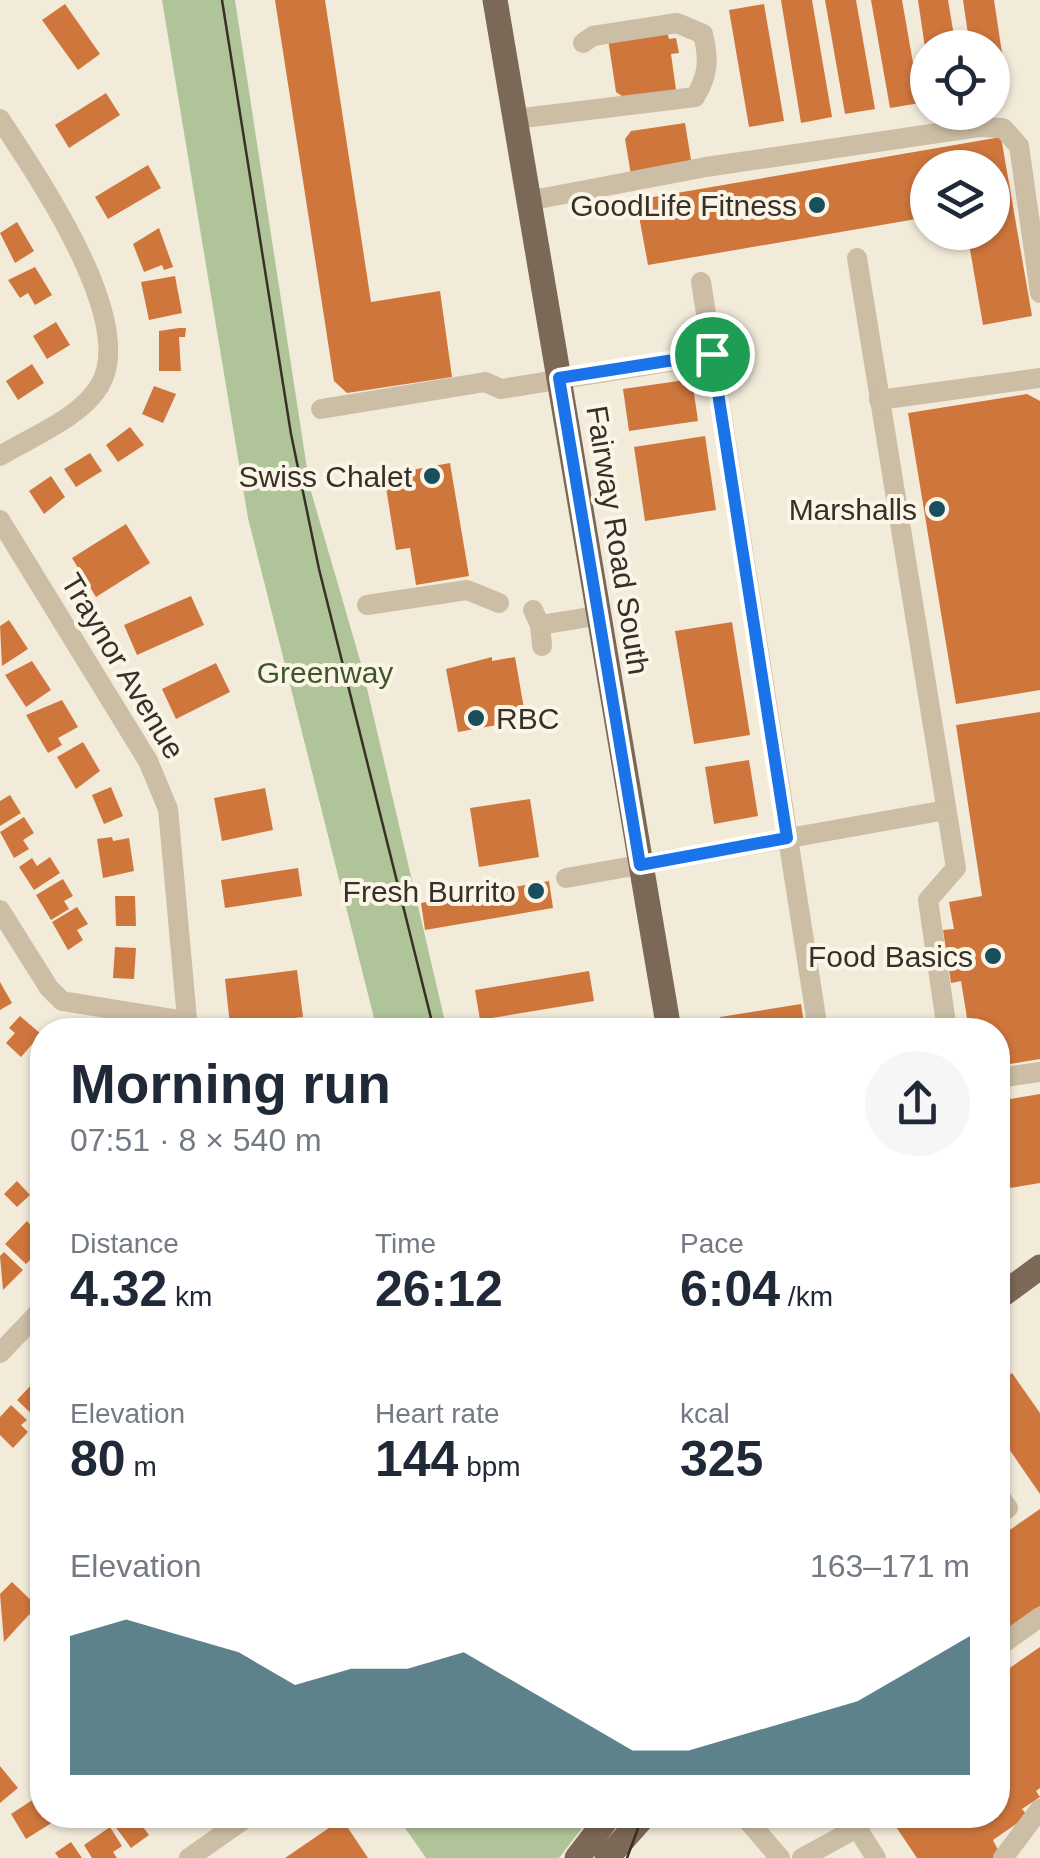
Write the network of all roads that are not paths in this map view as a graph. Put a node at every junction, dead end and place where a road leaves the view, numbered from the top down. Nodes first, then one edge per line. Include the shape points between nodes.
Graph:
1 (496, 0) edge
2 (584, 43) dead end
3 (0, 119) edge
4 (514, 120) junction
5 (528, 201) junction
6 (857, 258) dead end
7 (701, 282) dead end
8 (1040, 293) edge
9 (712, 354) junction
10 (559, 378) junction
11 (1040, 378) edge
12 (879, 400) junction
13 (321, 410) dead end
14 (0, 456) edge
15 (0, 520) edge
16 (498, 603) dead end
17 (366, 605) dead end
18 (596, 616) junction
19 (542, 646) dead end
20 (946, 810) junction
21 (787, 838) junction
22 (640, 865) junction
23 (566, 878) dead end
24 (0, 910) edge
25 (151, 1018) edge
26 (187, 1018) edge
27 (667, 1018) edge
28 (816, 1018) edge
29 (946, 1018) edge
30 (1040, 1072) edge
31 (1010, 1076) edge
32 (1040, 1267) edge
33 (1010, 1289) edge
34 (30, 1322) edge
35 (0, 1353) edge
36 (1040, 1617) edge
37 (1010, 1639) edge
38 (1040, 1809) edge
39 (231, 1828) edge
40 (600, 1828) edge
41 (634, 1828) edge
42 (754, 1828) edge
43 (188, 1858) edge
44 (577, 1858) edge
45 (607, 1858) edge
46 (780, 1858) edge
47 (802, 1858) edge
48 (876, 1858) edge
49 (1003, 1858) edge

1 - 4 main road, Fairway Road South
2 - 4 street via 677,22 693,29 700,89
3 - 14 street via 88,266 108,360 101,384 83,404
4 - 5 main road, Fairway Road South
5 - 8 street via 706,168 1003,128 1018,146
5 - 10 main road, Fairway Road South
6 - 12 street
7 - 9 street
9 - 10 street
9 - 21 street
10 - 13 street via 501,389 485,382
10 - 18 main road, Fairway Road South
11 - 12 street
12 - 20 street
15 - 26 street, Traynor Avenue via 164,796 174,837
16 - 17 street via 467,590
18 - 19 street via 536,617
18 - 22 main road, Fairway Road South
20 - 21 street
20 - 29 street via 956,868 928,900
21 - 22 street
21 - 28 street
22 - 23 street
22 - 27 main road, Fairway Road South
24 - 25 street via 62,1001
30 - 31 street
32 - 33 main road
34 - 35 street
36 - 37 street
38 - 49 street
39 - 43 street
40 - 44 main road
41 - 45 main road
42 - 46 street
47 - 48 street via 858,1828

